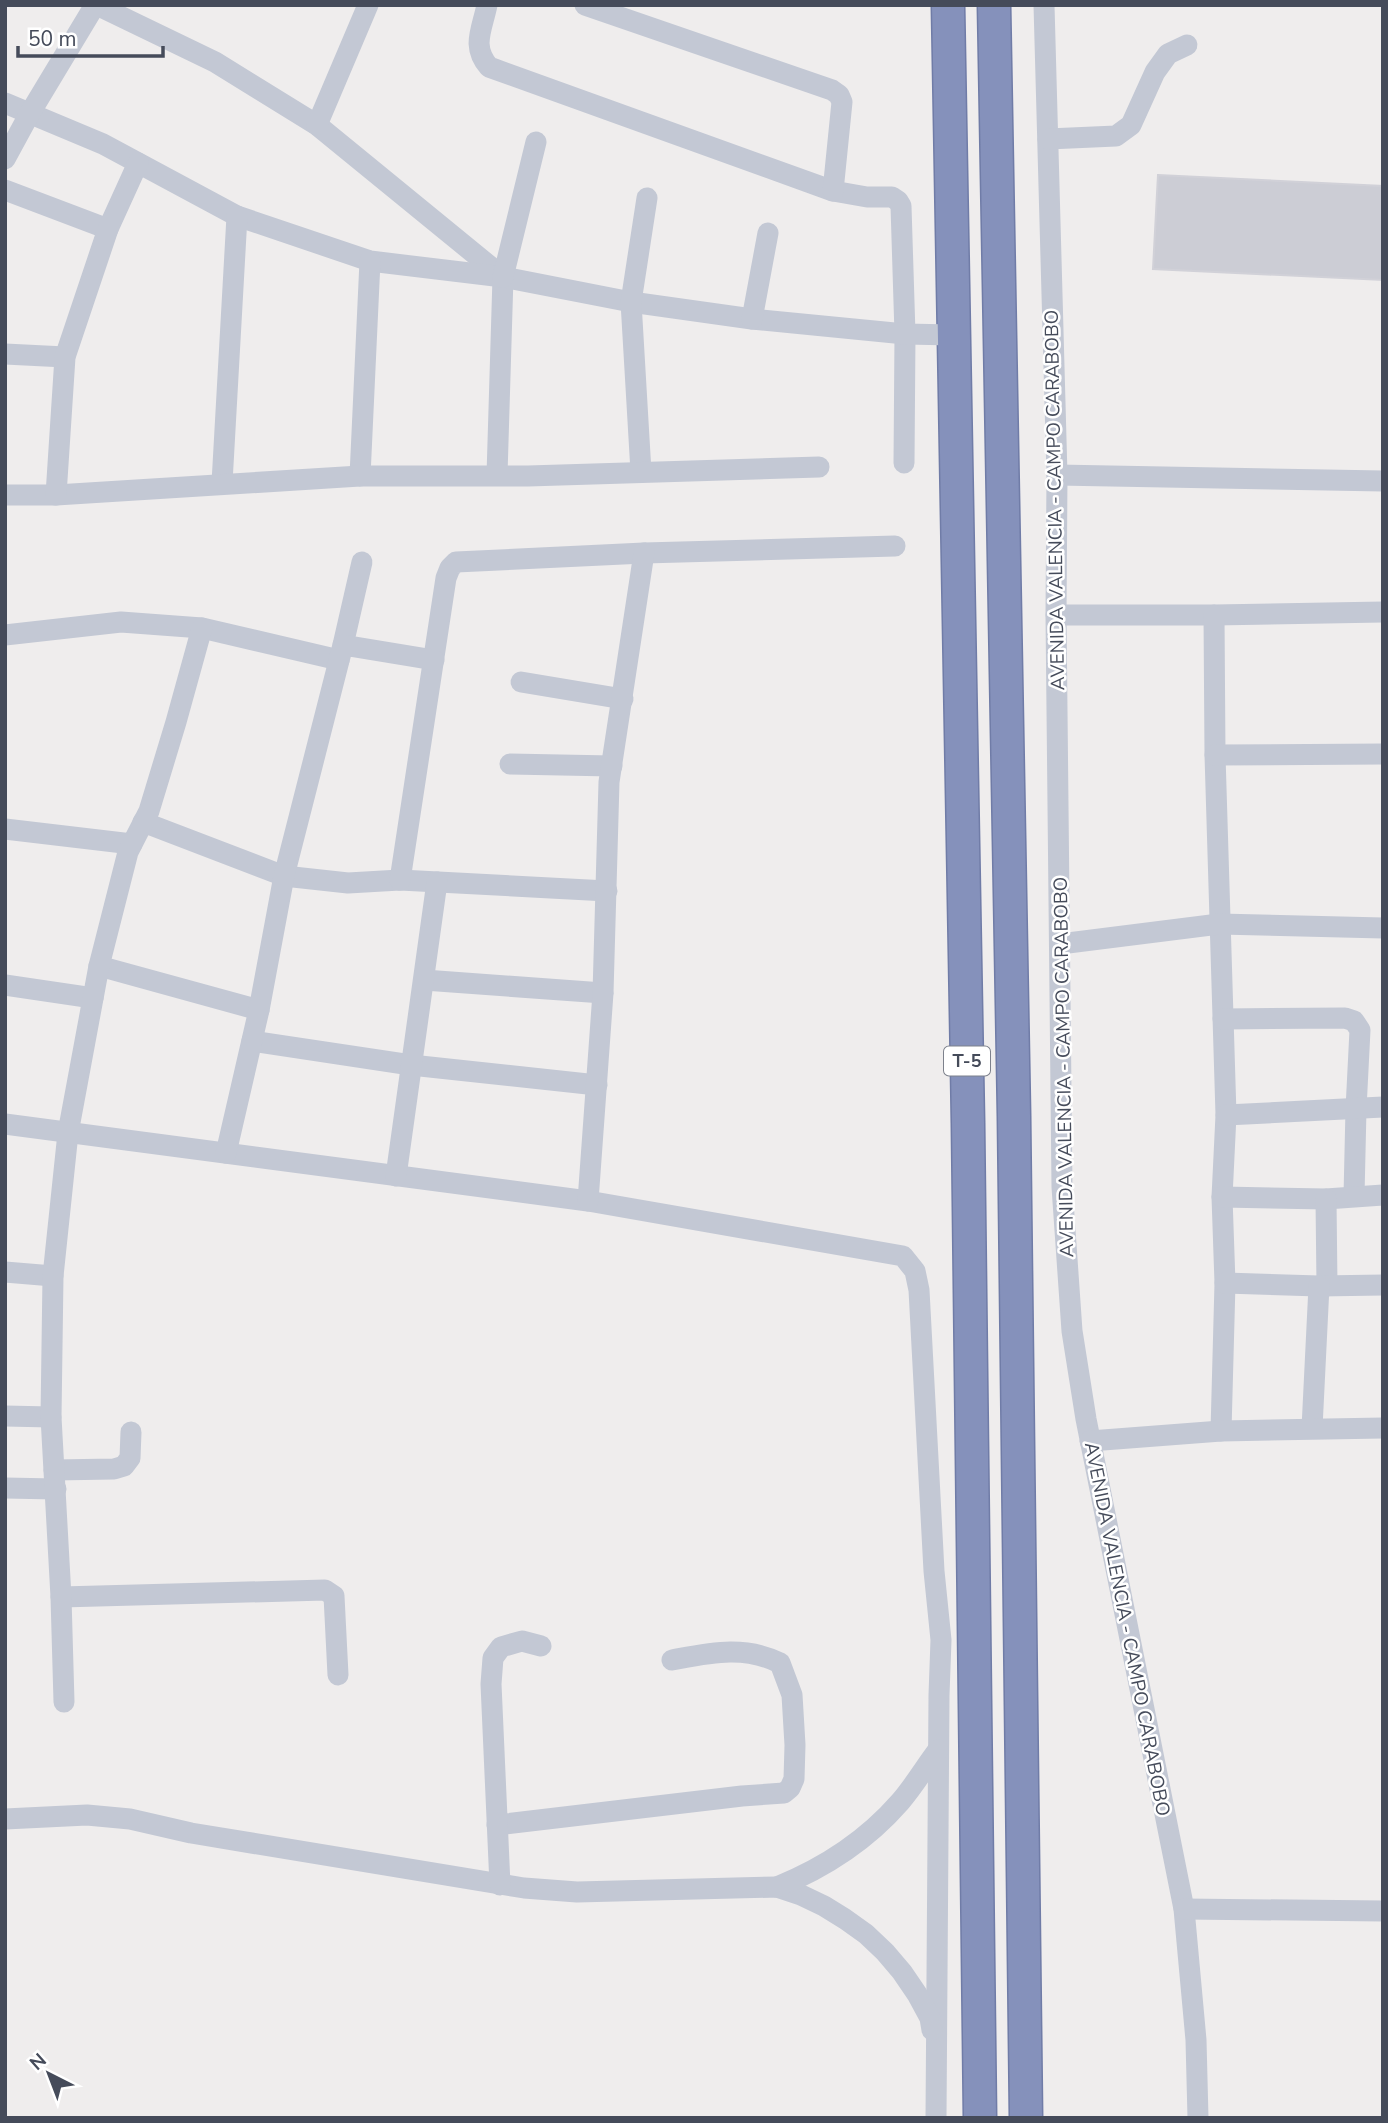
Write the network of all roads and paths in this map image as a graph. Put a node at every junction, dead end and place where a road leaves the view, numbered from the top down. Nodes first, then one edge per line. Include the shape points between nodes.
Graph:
1 (96, 5) edge
2 (368, 5) edge
3 (487, 5) edge
4 (585, 5) edge
5 (948, 5) edge
6 (995, 5) edge
7 (1044, 5) edge
8 (1187, 45) dead end
9 (5, 103) edge
10 (30, 113) junction
11 (317, 125) junction
12 (1048, 139) junction
13 (536, 142) dead end
14 (5, 159) edge
15 (138, 163) junction
16 (5, 190) edge
17 (833, 191) junction
18 (647, 198) dead end
19 (237, 216) junction
20 (108, 229) junction
21 (768, 233) dead end
22 (370, 261) junction
23 (503, 277) junction
24 (631, 302) junction
25 (752, 319) junction
26 (905, 334) junction
27 (954, 335) junction
28 (5, 354) edge
29 (65, 357) junction
30 (904, 463) dead end
31 (818, 467) dead end
32 (641, 472) junction
33 (497, 475) junction
34 (1057, 475) junction
35 (360, 476) junction
36 (1383, 481) edge
37 (222, 484) junction
38 (5, 495) edge
39 (56, 495) junction
40 (895, 546) dead end
41 (644, 553) junction
42 (362, 562) dead end
43 (1383, 612) edge
44 (1056, 615) junction
45 (1214, 615) junction
46 (202, 628) junction
47 (5, 635) edge
48 (341, 652) junction
49 (434, 660) junction
50 (521, 682) dead end
51 (622, 699) junction
52 (1383, 754) edge
53 (1215, 755) junction
54 (510, 764) dead end
55 (612, 766) junction
56 (143, 822) junction
57 (5, 829) edge
58 (132, 844) junction
59 (284, 876) junction
60 (400, 880) junction
61 (437, 882) junction
62 (607, 891) junction
63 (1219, 924) junction
64 (1383, 928) edge
65 (1060, 944) junction
66 (99, 966) junction
67 (424, 980) junction
68 (5, 985) edge
69 (603, 993) junction
70 (93, 998) junction
71 (258, 1010) junction
72 (1223, 1019) junction
73 (252, 1041) junction
74 (411, 1065) junction
75 (597, 1085) junction
76 (1383, 1107) edge
77 (1356, 1109) junction
78 (1226, 1115) junction
79 (5, 1125) edge
80 (68, 1133) junction
81 (226, 1153) junction
82 (396, 1176) junction
83 (1383, 1195) edge
84 (1354, 1196) junction
85 (1222, 1197) junction
86 (1326, 1199) junction
87 (588, 1201) junction
88 (5, 1272) edge
89 (53, 1276) junction
90 (1224, 1283) junction
91 (1383, 1285) edge
92 (1323, 1286) junction
93 (5, 1416) edge
94 (51, 1417) junction
95 (1312, 1428) junction
96 (1383, 1428) edge
97 (1221, 1431) junction
98 (131, 1432) dead end
99 (1090, 1441) junction
100 (55, 1480) junction
101 (5, 1488) edge
102 (934, 1571) junction
103 (973, 1576) junction
104 (61, 1597) junction
105 (541, 1646) dead end
106 (672, 1660) dead end
107 (338, 1675) dead end
108 (64, 1702) dead end
109 (938, 1750) junction
110 (5, 1819) edge
111 (497, 1825) junction
112 (500, 1885) junction
113 (776, 1887) junction
114 (1184, 1909) junction
115 (1383, 1911) edge
116 (937, 2053) junction
117 (936, 2118) edge
118 (980, 2118) edge
119 (1026, 2118) edge
120 (1198, 2118) edge

1 - 10 street
1 - 11 street via 215,62
2 - 11 street
3 - 17 street via 478,48 489,67
4 - 17 street via 839,95
5 - 27 highway, T-5
6 - 119 highway, T-5
7 - 12 street, AVENIDA VALENCIA - CAMPO CARABOBO
8 - 12 street via 1168,54 1154,72 1131,125 1116,136
9 - 10 street
10 - 14 street
10 - 15 street
11 - 23 street
12 - 34 street, AVENIDA VALENCIA - CAMPO CARABOBO
13 - 23 street
15 - 19 street
15 - 20 street
16 - 20 street
17 - 26 street via 867,198 892,197 901,206
18 - 24 street
19 - 22 street
19 - 37 street
20 - 29 street
21 - 25 street
22 - 23 street
22 - 35 street
23 - 24 street
23 - 33 street
24 - 25 street
24 - 32 street
25 - 26 street
26 - 27 street
26 - 30 street
27 - 103 highway, T-5
28 - 29 street
29 - 39 street
31 - 32 street
32 - 33 street
33 - 35 street
34 - 36 street
34 - 44 street, AVENIDA VALENCIA - CAMPO CARABOBO
35 - 37 street
37 - 39 street
38 - 39 street
40 - 41 street
41 - 49 street via 456,562 446,578
41 - 51 street
42 - 48 street
43 - 45 street
44 - 45 street
44 - 65 street, AVENIDA VALENCIA - CAMPO CARABOBO
45 - 53 street
46 - 47 street via 121,622
46 - 48 street
46 - 56 street
48 - 49 street
48 - 59 street
49 - 60 street
50 - 51 street
51 - 55 street
52 - 53 street
53 - 63 street
54 - 55 street
55 - 62 street
56 - 58 street
56 - 59 street
57 - 58 street
58 - 66 street
59 - 60 street via 348,883
59 - 71 street
60 - 61 street
61 - 62 street
61 - 67 street
62 - 69 street
63 - 64 street
63 - 65 street
63 - 72 street
65 - 99 street, AVENIDA VALENCIA - CAMPO CARABOBO via 1062,1187 1072,1331
66 - 70 street
66 - 71 street
67 - 69 street
67 - 74 street
68 - 70 street
69 - 75 street
70 - 80 street
71 - 73 street
72 - 77 street via 1354,1021 1360,1030
72 - 78 street
73 - 74 street
73 - 81 street
74 - 75 street
74 - 82 street
75 - 87 street
76 - 77 street
77 - 78 street
77 - 84 street
78 - 85 street
79 - 80 street
80 - 81 street
80 - 89 street
81 - 82 street
82 - 87 street
83 - 84 street
84 - 86 street
85 - 86 street
85 - 90 street
86 - 92 street
87 - 102 street via 903,1256 915,1271 919,1290
88 - 89 street
89 - 94 street
90 - 92 street
90 - 97 street
91 - 92 street
92 - 95 street
93 - 94 street
94 - 100 street
95 - 96 street
95 - 97 street
97 - 99 street
98 - 100 street via 130,1458 124,1466
99 - 114 street, AVENIDA VALENCIA - CAMPO CARABOBO
100 - 101 street
100 - 104 street
102 - 103 street
102 - 109 street via 942,1640
103 - 118 highway, T-5
104 - 107 street via 325,1590 334,1596
104 - 108 street
105 - 111 street via 522,1640 501,1647 493,1658
106 - 111 street via 722,1651 764,1654 780,1662 792,1695 795,1745 790,1788 784,1793
109 - 113 street via 900,1802 865,1837 823,1866
109 - 116 street
110 - 112 street via 87,1815 130,1819
111 - 112 street
112 - 113 street via 577,1892
113 - 116 street via 824,1906 885,1952 930,2018
114 - 115 street
114 - 120 street, AVENIDA VALENCIA - CAMPO CARABOBO
116 - 117 street

